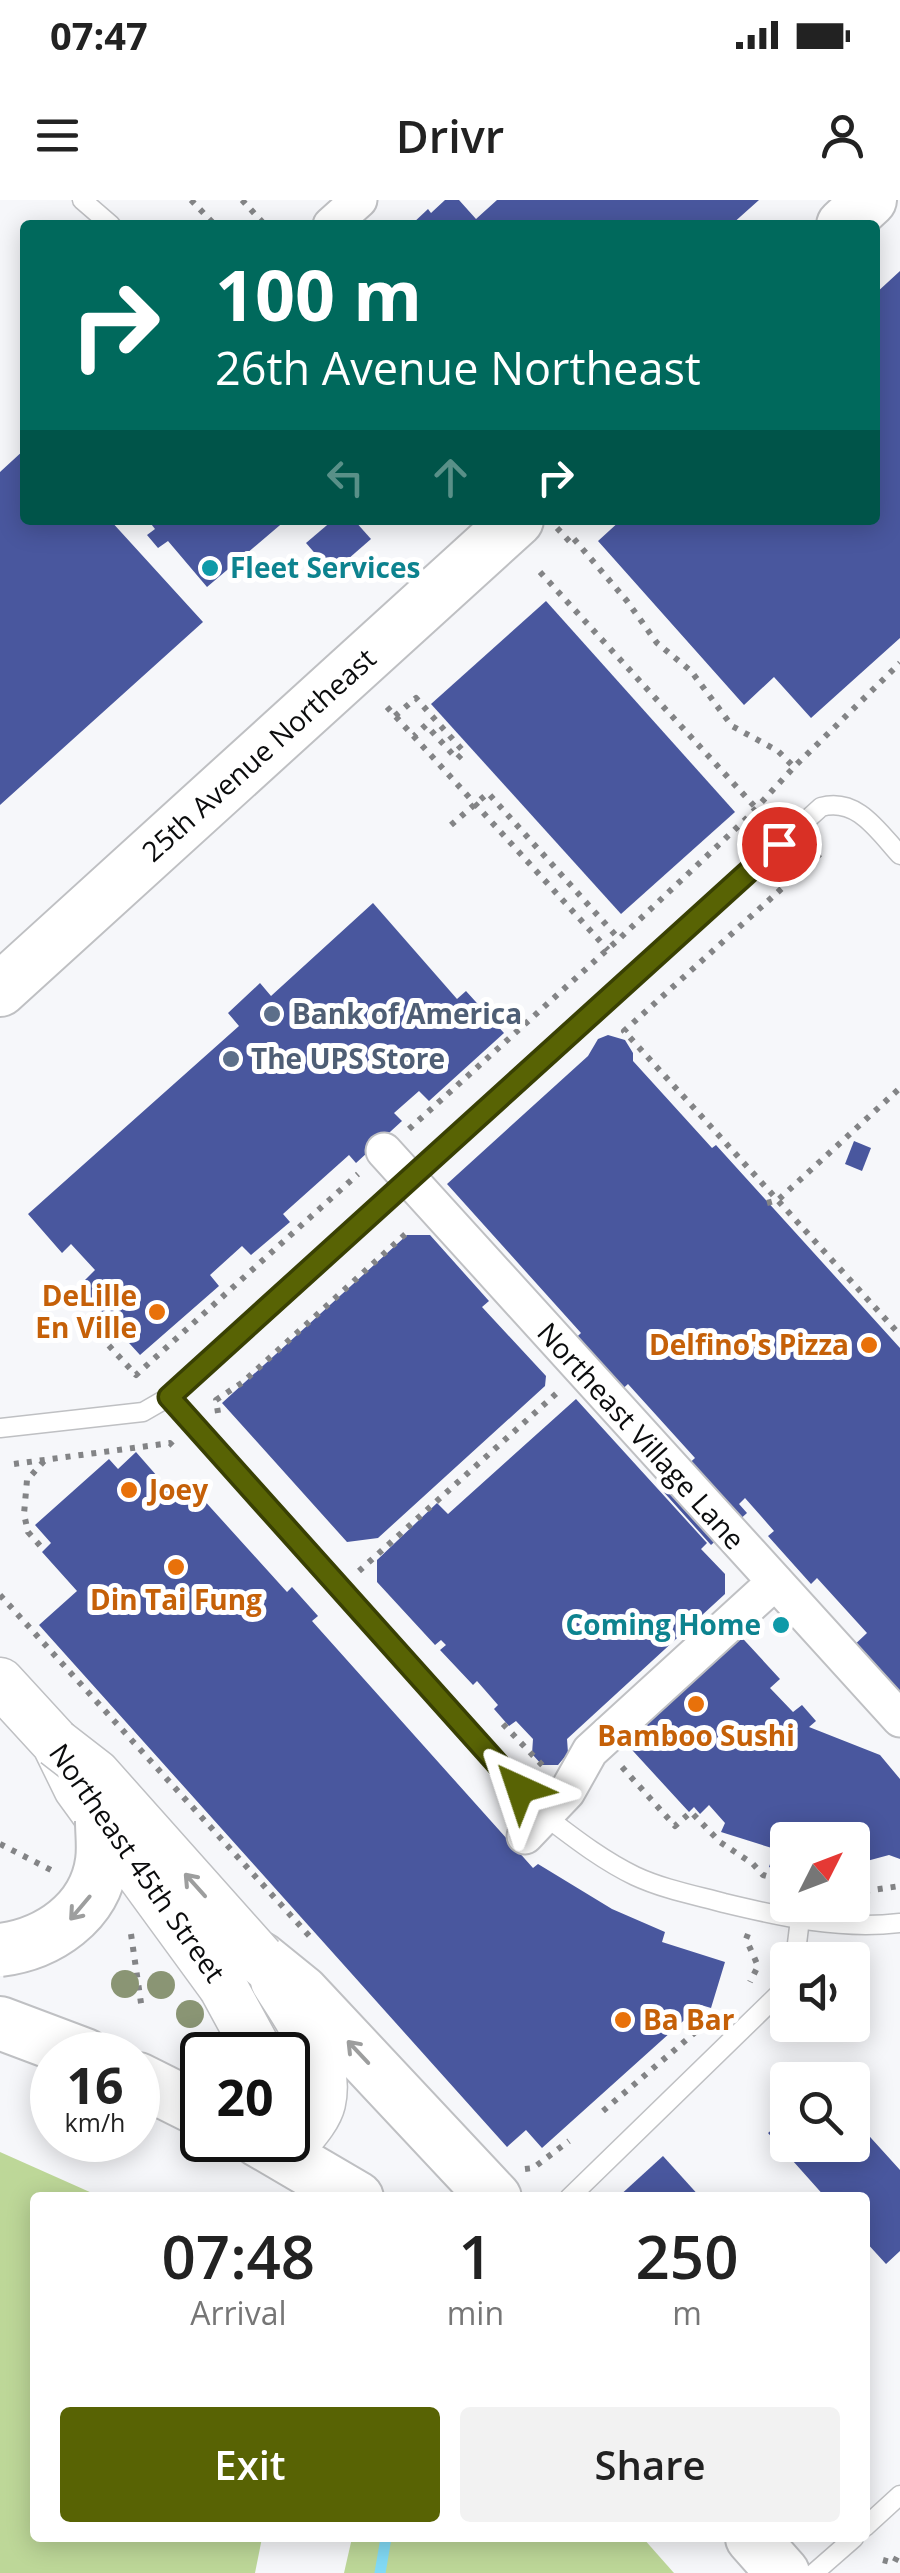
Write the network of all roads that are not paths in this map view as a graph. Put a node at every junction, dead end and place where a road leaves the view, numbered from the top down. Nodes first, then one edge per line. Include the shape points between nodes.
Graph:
1 (82, 200) edge
2 (359, 200) edge
3 (870, 200) edge
4 (105, 220) edge
5 (337, 220) edge
6 (848, 220) edge
7 (523, 525) edge
8 (900, 856) edge
9 (0, 990) edge
10 (384, 1151) road end
11 (409, 1180) junction
12 (169, 1397) junction
13 (0, 1428) edge
14 (775, 1582) junction
15 (0, 1682) edge
16 (900, 1719) edge
17 (56, 1743) junction
18 (102, 1821) junction
19 (535, 1826) junction
20 (770, 1914) edge
21 (825, 1922) edge
22 (900, 1923) edge
23 (0, 1950) edge
24 (242, 1972) junction
25 (770, 2002) edge
26 (0, 2023) edge
27 (255, 2032) edge
28 (305, 2032) edge
29 (30, 2034) edge
30 (310, 2042) edge
31 (310, 2115) edge
32 (301, 2162) edge
33 (514, 2183) edge
34 (348, 2192) edge
35 (575, 2192) edge
36 (900, 2494) edge
37 (870, 2523) edge
38 (756, 2542) edge
39 (849, 2542) edge
40 (784, 2573) edge
41 (814, 2573) edge

1 - 4 lane
2 - 5 street
3 - 6 main road
7 - 9 main road, 25th Avenue Northeast
8 - 11 lane via 854,808 821,806
10 - 11 street, Northeast Village Lane
11 - 12 lane
11 - 14 street, Northeast Village Lane
12 - 13 lane via 143,1412
12 - 19 lane
14 - 16 street, Northeast Village Lane
14 - 19 street via 590,1751 567,1792
15 - 17 main road, Northeast 45th Street
17 - 18 main road, Northeast 45th Street
24 -> 17 main road, bridge via 96,1774
18 -> 23 main road, bridge via 102,1862 75,1916 44,1939
18 - 24 main road, Northeast 45th Street, bridge
19 - 20 lane via 670,1889
21 - 22 lane
24 - 27 main road, Northeast 45th Street
24 - 28 main road, Northeast 45th Street
33 -> 24 main road via 302,1992
25 - 35 lane
26 - 29 main road
30 - 31 main road, Northeast 45th Street via 322,2068 321,2106
32 - 34 main road, Northeast 45th Street
36 - 37 lane
38 - 40 main road
39 - 41 lane

